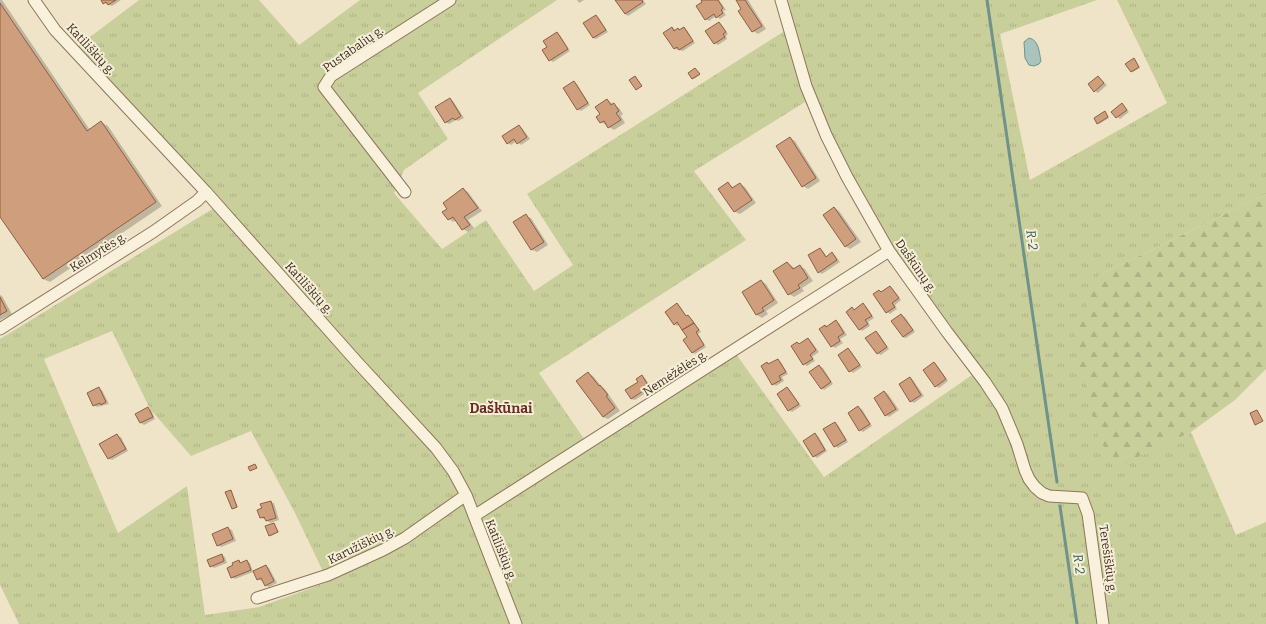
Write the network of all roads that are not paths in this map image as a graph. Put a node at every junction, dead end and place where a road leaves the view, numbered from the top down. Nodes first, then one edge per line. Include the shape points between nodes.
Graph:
1 (34, 0) edge
2 (450, 0) edge
3 (781, 0) edge
4 (206, 192) junction
5 (405, 192) dead end
6 (889, 251) junction
7 (0, 329) edge
8 (466, 495) junction
9 (1082, 498) joint
10 (474, 516) junction
11 (256, 598) dead end
12 (516, 624) edge
13 (1103, 624) edge

1 - 4 street, Katiliškių g. via 56,30
2 - 5 street, Pustabalių g. via 331,76 324,87
3 - 6 street, Daškūnų g. via 806,86 826,135
4 - 7 street, Kelmytės g. via 141,240
4 - 8 street, Katiliškių g. via 436,448
6 - 9 street, Daškūnų g. via 998,402 1012,431 1027,475 1035,487 1049,496
6 - 10 street, Nemėžėlės g.
8 - 10 street, Katiliškių g.
8 - 11 street, Karužiškių g. via 405,538 383,550 328,575
9 - 13 street, Terešiškių g. via 1088,514
10 - 12 street, Katiliškių g.

